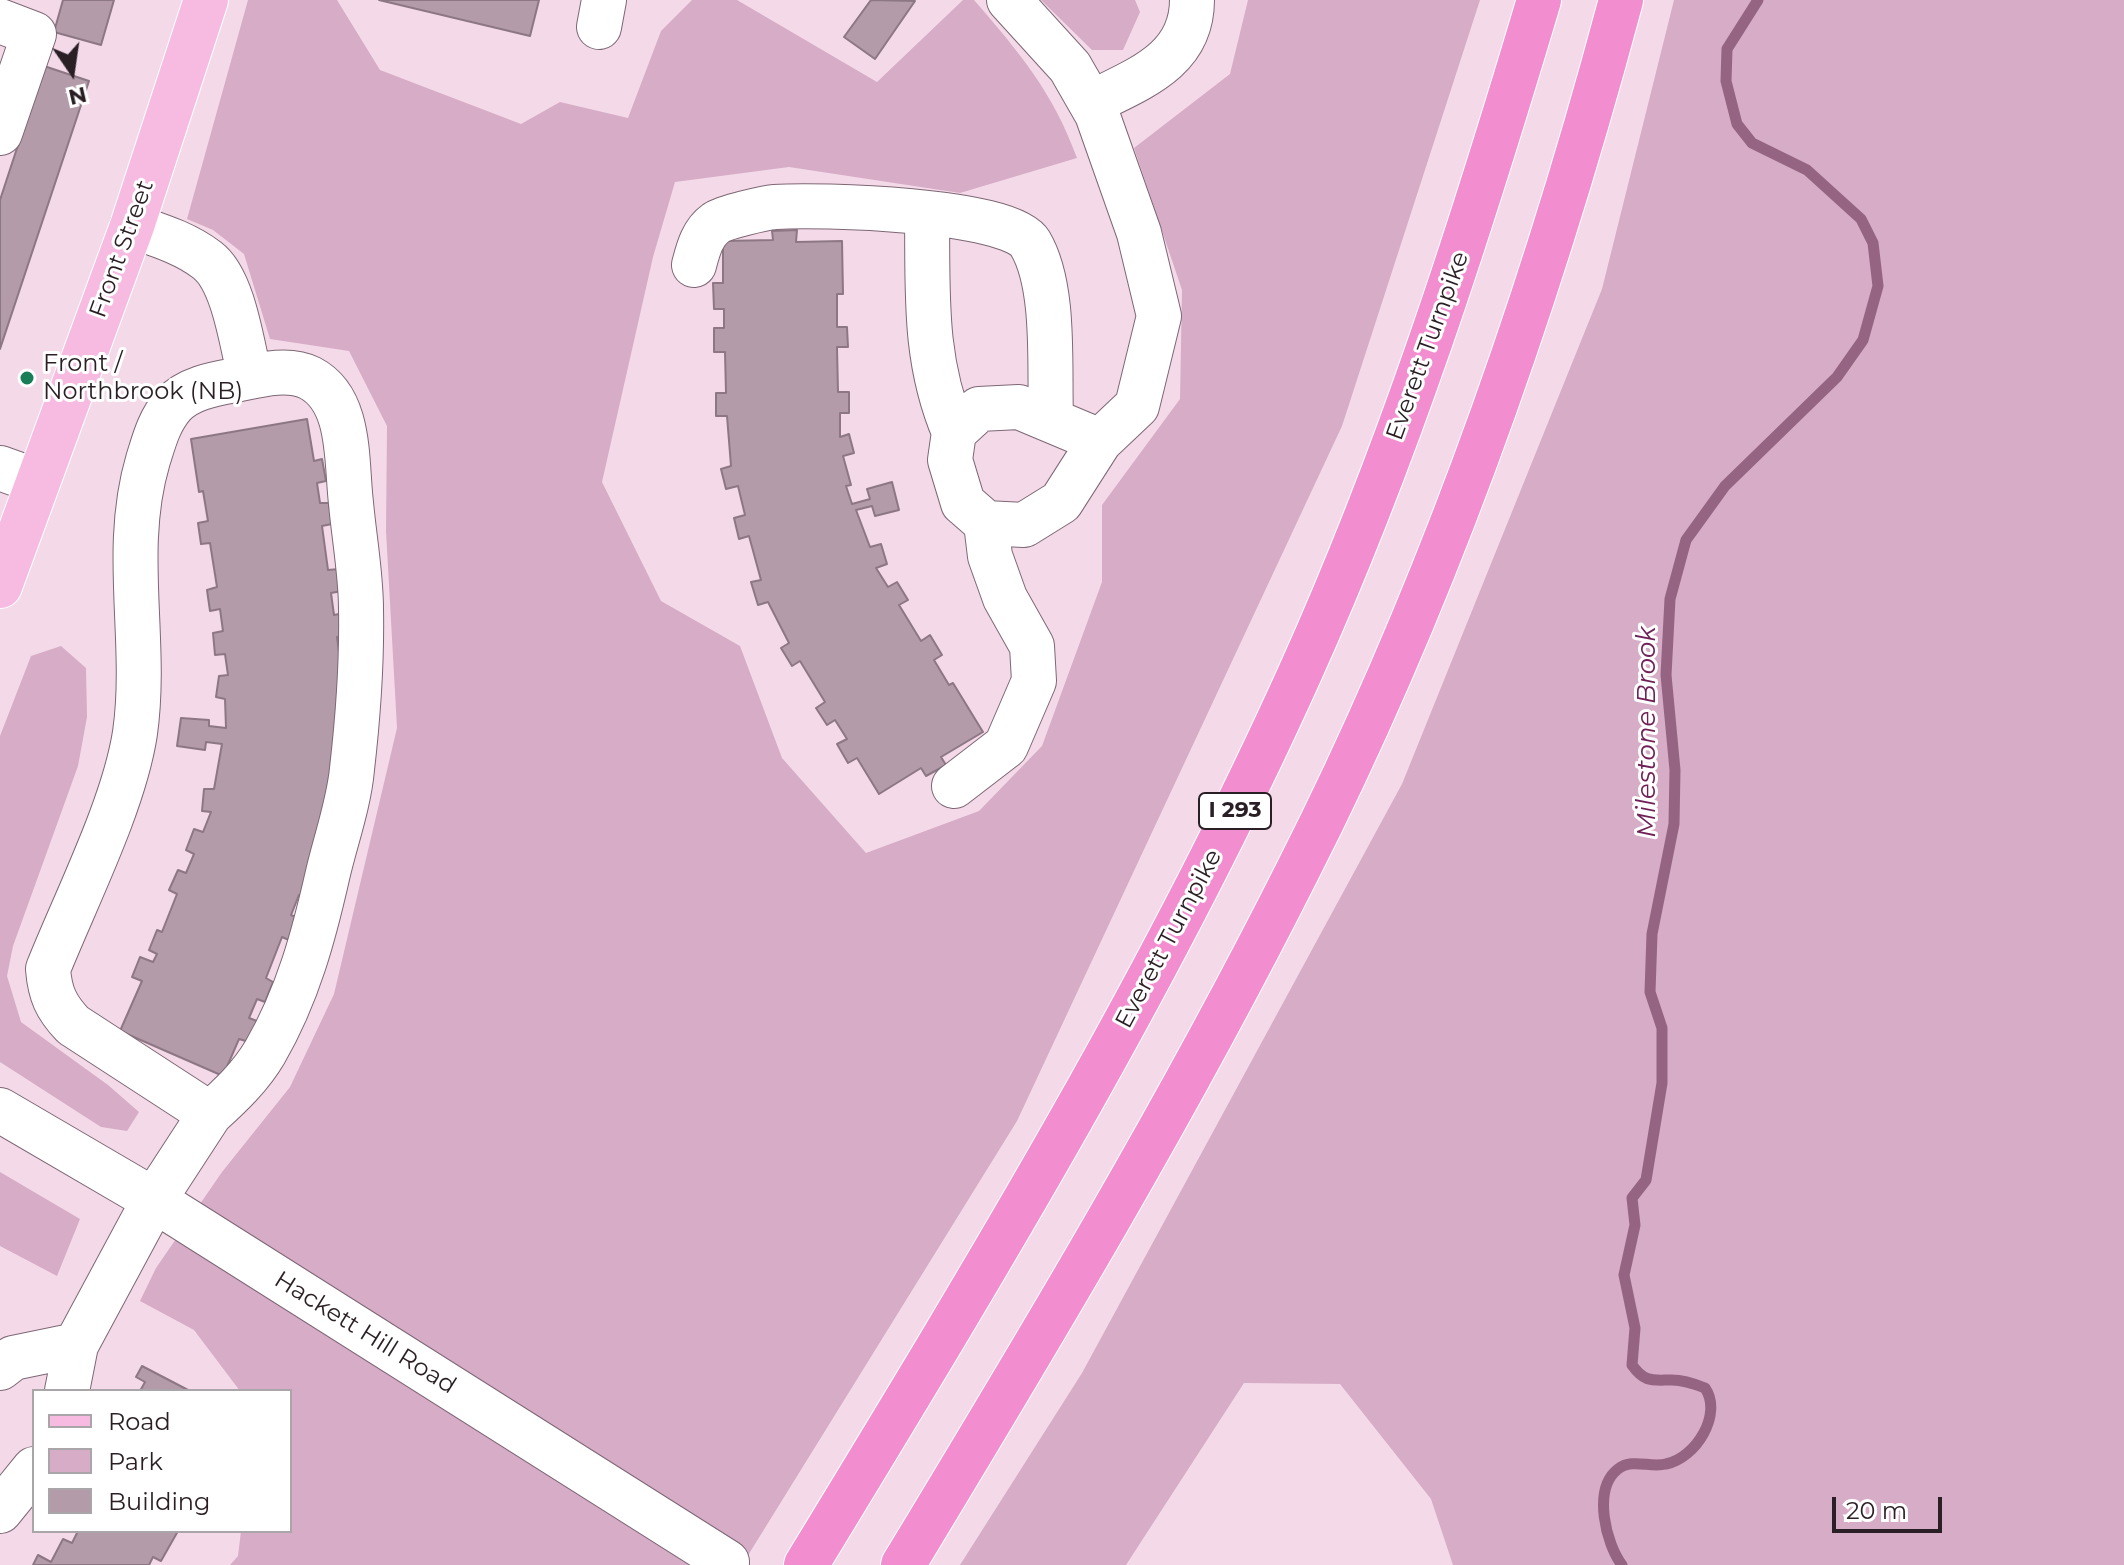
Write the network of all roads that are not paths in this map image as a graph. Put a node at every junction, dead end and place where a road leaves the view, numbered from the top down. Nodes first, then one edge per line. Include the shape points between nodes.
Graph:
1 (206, 0) edge
2 (1009, 0) edge
3 (1192, 0) edge
4 (1539, 0) edge
5 (1621, 0) edge
6 (27, 19) edge
7 (1091, 103) junction
8 (0, 133) edge
9 (927, 213) junction
10 (132, 226) junction
11 (694, 265) dead end
12 (250, 377) junction
13 (1051, 418) junction
14 (954, 432) junction
15 (1100, 441) junction
16 (18, 474) edge
17 (986, 523) junction
18 (0, 586) edge
19 (954, 786) dead end
20 (0, 1110) edge
21 (210, 1114) junction
22 (154, 1200) junction
23 (76, 1345) junction
24 (0, 1368) edge
25 (67, 1389) edge
26 (32, 1471) edge
27 (0, 1511) edge
28 (727, 1562) dead end
29 (806, 1565) edge
30 (903, 1565) edge

1 - 10 main road, Front Street
2 - 7 street via 1070,67
3 - 7 street via 1192,23 1161,67
4 - 29 highway, Everett Turnpike / I 293 via 1485,182 1369,508 1228,827 1107,1059
5 - 30 highway via 1533,304 1473,468 1367,723 1221,1020 1096,1245
6 - 8 street
7 - 15 street via 1139,233 1159,316 1137,406
9 - 11 street via 772,207 716,223 699,244
9 - 13 street via 1004,224 1029,241 1044,277
9 - 14 street via 929,347 938,395
10 - 12 street via 210,262 226,287
10 - 16 main road, Front Street
12 - 21 street via 294,371 331,394 339,410 361,607 359,652 352,771 309,954 265,1052 241,1086
12 - 21 street via 191,393 174,404 157,429 135,520 135,734 126,774 48,969 50,992 73,1025
13 - 14 street via 1019,407 979,409
13 - 15 street
14 - 17 street via 950,460 963,503
15 - 17 street via 1061,502 1024,525
16 - 18 main road, Front Street
17 - 19 street via 990,556 1005,598 1032,646 1034,681 1006,746
20 - 22 street, Hackett Hill Road
21 - 22 street
22 - 23 street
22 - 28 street, Hackett Hill Road
23 - 24 street via 13,1358
23 - 25 street
26 - 27 street

